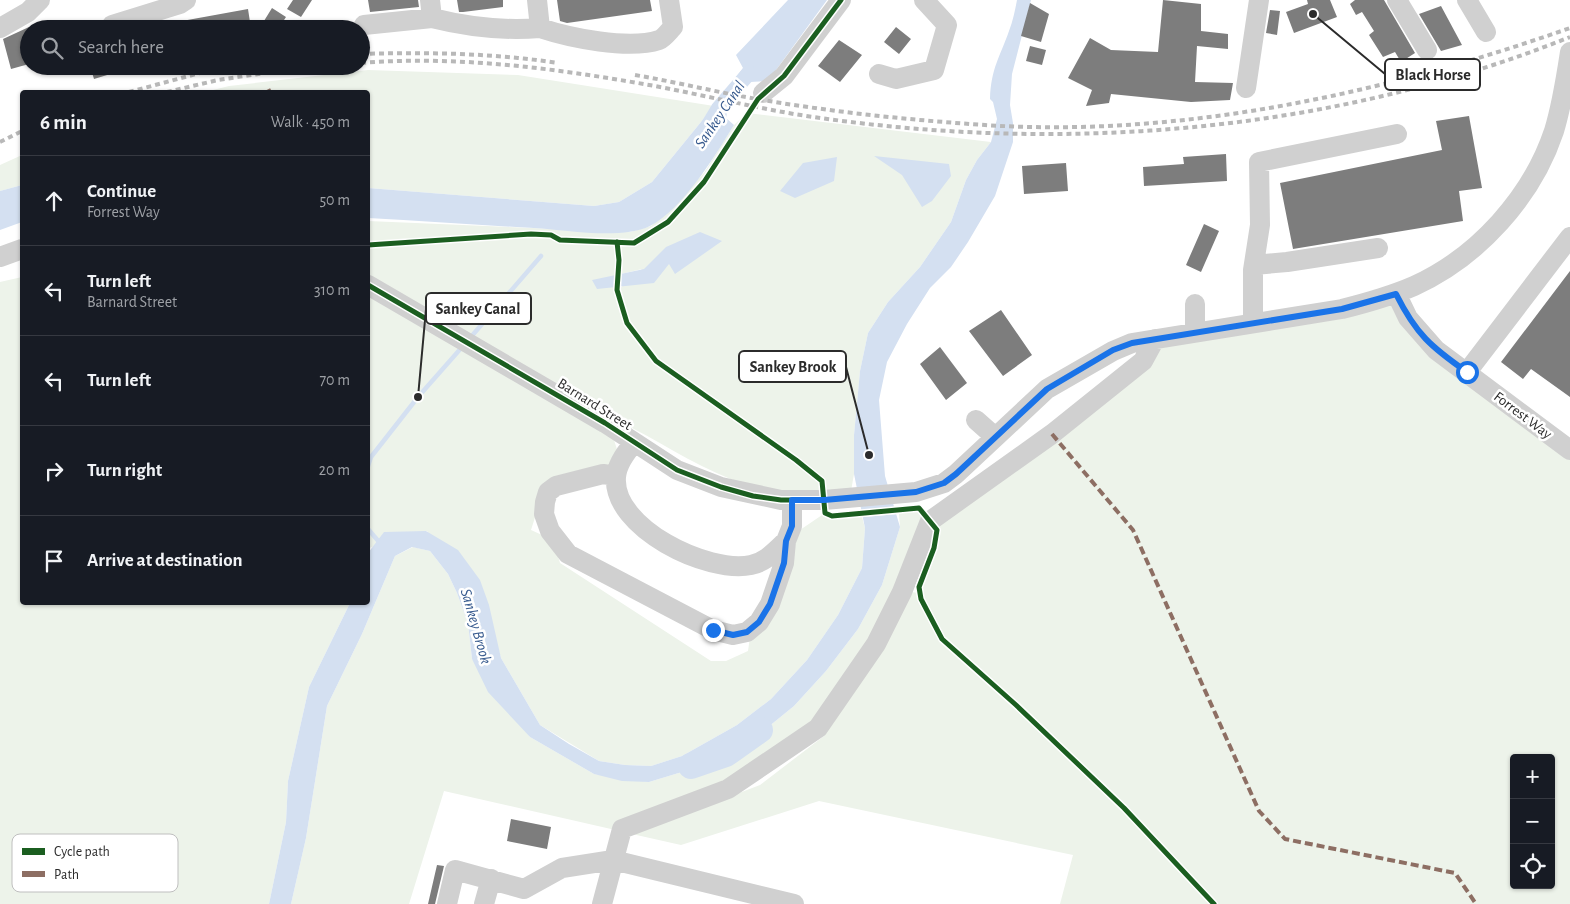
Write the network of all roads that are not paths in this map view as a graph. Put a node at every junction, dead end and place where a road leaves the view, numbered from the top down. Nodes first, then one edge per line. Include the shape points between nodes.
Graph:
1 (40, 0) edge
2 (186, 0) edge
3 (537, 0) edge
4 (669, 0) edge
5 (841, 0) edge
6 (924, 0) edge
7 (1259, 0) edge
8 (1467, 0) edge
9 (1402, 2) edge
10 (431, 9) edge
11 (128, 20) edge
12 (370, 24) edge
13 (0, 28) edge
14 (540, 28) junction
15 (1486, 32) dead end
16 (1427, 50) dead end
17 (1569, 60) edge
18 (879, 74) dead end
19 (1246, 88) dead end
20 (763, 93) dead end
21 (1397, 134) dead end
22 (1570, 237) edge
23 (1378, 248) dead end
24 (20, 250) edge
25 (0, 256) edge
26 (1254, 265) junction
27 (370, 286) edge
28 (1396, 294) junction
29 (1195, 304) dead end
30 (1253, 322) junction
31 (1195, 332) junction
32 (1155, 339) junction
33 (1467, 372) junction
34 (976, 420) dead end
35 (994, 436) junction
36 (634, 443) junction
37 (1570, 450) edge
38 (616, 476) junction
39 (792, 500) junction
40 (786, 541) junction
41 (613, 860) junction
42 (491, 879) junction
43 (522, 896) edge
44 (447, 904) edge
45 (484, 904) edge
46 (602, 904) edge
47 (794, 904) edge

1 - 13 street via 28,12
2 - 11 street
3 - 14 street
4 - 14 street via 673,27 660,39 633,42 598,40
5 - 20 street via 784,76
6 - 18 street via 947,25 934,70 896,79
7 - 19 street
8 - 15 street
9 - 16 street
10 - 12 street
10 - 14 street via 493,30
17 - 28 street, Barnard Street via 1553,133 1520,197 1479,243 1434,275
21 - 26 street via 1259,162 1260,225
22 - 33 street
23 - 26 street
24 - 25 street
26 - 30 street
27 - 36 street, Barnard Street
28 - 30 street, Barnard Street via 1342,309
28 - 33 street, Forrest Way via 1408,318 1425,340
29 - 31 street
30 - 31 street, Barnard Street
31 - 32 street, Barnard Street
32 - 35 street, Barnard Street via 1113,350 1066,376
32 - 41 street via 1143,361 1052,434 930,521 902,592 876,644 818,728 728,789 622,829
33 - 37 street, Forrest Way
34 - 35 street
35 - 39 street, Barnard Street via 944,483 916,492
36 - 38 street
36 - 39 street, Barnard Street via 677,470 721,487 753,496
38 - 40 street via 622,499 648,533 676,549 714,564 752,565 767,559
38 - 40 street via 603,474 556,486 548,492 544,514 550,531 568,554 713,630 733,635 747,632 759,622 770,604 784,563
39 - 40 street via 792,526
41 - 43 street via 562,868
41 - 46 street
41 - 47 street
42 - 43 street
42 - 44 street via 455,870
42 - 45 street

